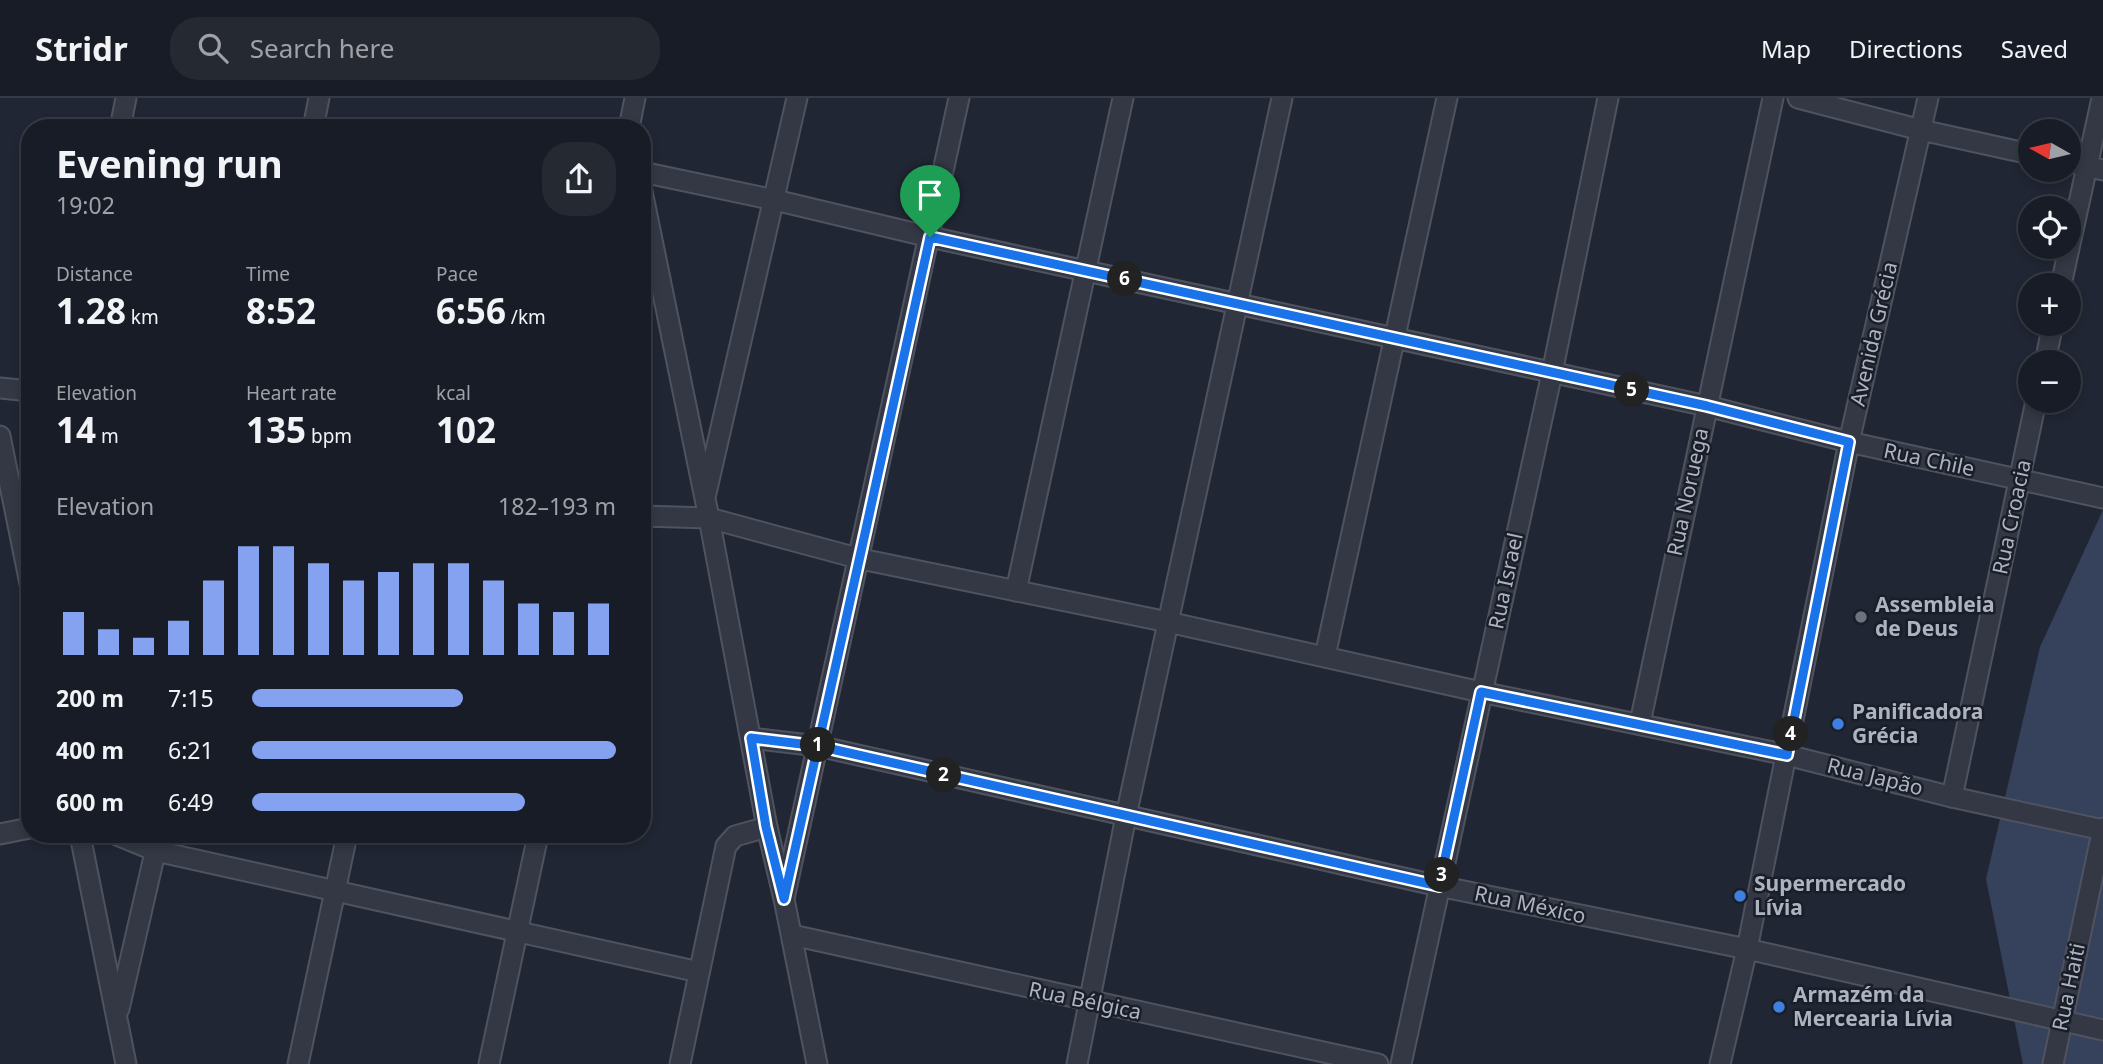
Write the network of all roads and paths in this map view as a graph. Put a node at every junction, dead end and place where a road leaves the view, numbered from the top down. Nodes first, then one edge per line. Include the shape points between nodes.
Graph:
1 (126, 98) edge
2 (319, 98) edge
3 (621, 98) edge
4 (635, 98) edge
5 (797, 98) edge
6 (959, 98) edge
7 (1123, 98) edge
8 (1282, 98) edge
9 (1447, 98) edge
10 (1608, 98) edge
11 (1773, 98) edge
12 (1798, 98) edge
13 (1928, 98) edge
14 (2102, 98) edge
15 (122, 119) edge
16 (315, 119) edge
17 (626, 119) edge
18 (630, 119) edge
19 (1921, 130) junction
20 (2018, 151) edge
21 (2086, 166) edge
22 (651, 174) edge
23 (775, 200) junction
24 (651, 235) edge
25 (930, 237) junction
26 (1087, 271) junction
27 (2064, 273) edge
28 (1237, 303) junction
29 (1395, 338) junction
30 (1552, 373) junction
31 (0, 388) edge
32 (21, 390) edge
33 (1707, 406) junction
34 (2034, 413) edge
35 (0, 436) edge
36 (1849, 442) junction
37 (2020, 480) junction
38 (705, 498) junction
39 (2103, 498) edge
40 (651, 516) edge
41 (709, 519) junction
42 (21, 543) edge
43 (861, 559) junction
44 (1016, 591) junction
45 (1168, 622) junction
46 (1325, 656) junction
47 (1481, 692) junction
48 (1640, 723) junction
49 (751, 738) junction
50 (818, 746) junction
51 (1787, 755) junction
52 (1952, 797) junction
53 (1126, 816) junction
54 (766, 827) junction
55 (21, 830) edge
56 (2103, 830) edge
57 (0, 834) edge
58 (82, 843) edge
59 (157, 843) edge
60 (345, 843) edge
61 (536, 843) edge
62 (1439, 886) junction
63 (335, 891) junction
64 (784, 899) junction
65 (517, 932) junction
66 (792, 935) junction
67 (1746, 949) junction
68 (699, 972) junction
69 (1089, 1002) junction
70 (117, 1017) junction
71 (2063, 1020) junction
72 (2103, 1030) edge
73 (126, 1064) edge
74 (298, 1064) edge
75 (489, 1064) edge
76 (680, 1064) edge
77 (817, 1064) edge
78 (1077, 1064) edge
79 (1378, 1064) edge
80 (1401, 1064) edge
81 (1720, 1064) edge
82 (2053, 1064) edge

1 - 15 street
2 - 16 street
3 - 17 street
4 - 18 street
5 - 23 street
6 - 25 street
7 - 26 street
8 - 28 street
9 - 29 street
10 - 30 street, Rua Israel
11 - 33 street, Rua Noruega
12 - 19 street
13 - 19 street, Avenida Grécia
14 - 21 street
19 - 20 street
19 - 36 street, Avenida Grécia
21 - 27 street
22 - 23 street, Rua Chile
23 - 25 street, Rua Chile
23 - 38 street
24 - 38 street
25 - 26 street, Rua Chile
25 - 43 street
26 - 28 street, Rua Chile
26 - 44 street
28 - 29 street, Rua Chile
28 - 45 street
29 - 30 street, Rua Chile
29 - 46 street
30 - 33 street, Rua Chile
30 - 47 street, Rua Israel
31 - 32 street
33 - 36 street, Rua Chile
33 - 48 street, Rua Noruega
34 - 37 street, Rua Croacia
35 - 42 street
36 - 37 street, Rua Chile
36 - 51 street, Avenida Grécia
37 - 39 street, Rua Chile
37 - 52 street, Rua Croacia
38 - 41 street
40 - 41 street, Rua Japão
41 - 43 street, Rua Japão
41 - 49 street
43 - 44 street, Rua Japão
43 - 50 street
44 - 45 street, Rua Japão
45 - 46 street, Rua Japão
45 - 53 street
46 - 47 street, Rua Japão
47 - 48 street, Rua Japão
47 - 62 street, Rua Israel
48 - 51 street, Rua Japão
49 - 50 street, Rua México
49 - 54 street
50 - 53 street, Rua México
50 - 64 street
51 - 52 street, Rua Japão
51 - 67 street, Avenida Grécia
52 - 56 street, Rua Japão
53 - 62 street, Rua México
53 - 69 street
54 - 64 street
54 - 68 street via 735,836 726,846
55 - 57 street
56 - 71 street, Rua Haiti
58 - 70 street
59 - 63 street
59 - 70 street
60 - 63 street
61 - 65 street
62 - 67 street, Rua México
62 - 80 street, Rua Israel
63 - 65 street
63 - 74 street
64 - 66 street
65 - 68 street
65 - 75 street
66 - 69 street, Rua Bélgica
66 - 77 street
67 - 71 street, Rua México
67 - 81 street, Avenida Grécia
68 - 76 street
69 - 78 street
69 - 79 street, Rua Bélgica
70 - 73 street
71 - 72 street, Rua México
71 - 82 street, Rua Haiti

